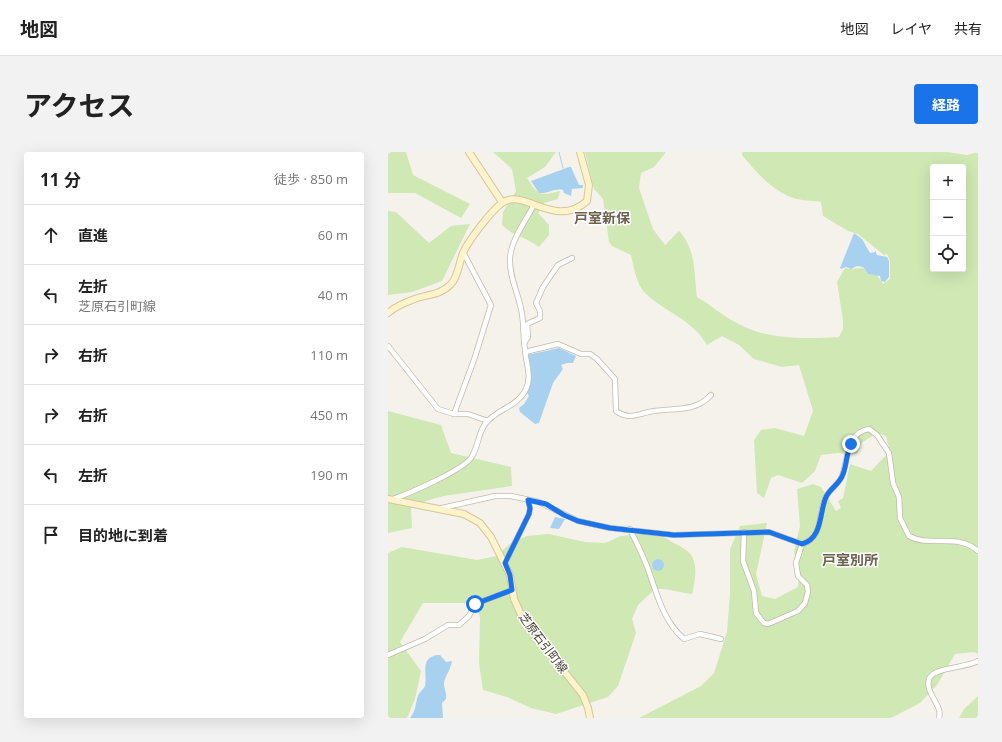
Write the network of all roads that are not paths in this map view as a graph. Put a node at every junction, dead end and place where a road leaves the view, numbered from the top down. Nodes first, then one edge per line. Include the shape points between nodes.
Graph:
1 (469, 152) edge
2 (580, 152) edge
3 (502, 202) junction
4 (534, 205) junction
5 (463, 252) junction
6 (572, 258) dead end
7 (388, 313) edge
8 (524, 343) junction
9 (388, 346) edge
10 (525, 352) junction
11 (711, 395) dead end
12 (454, 414) junction
13 (488, 421) junction
14 (391, 499) edge
15 (528, 500) junction
16 (442, 508) junction
17 (630, 529) junction
18 (744, 532) junction
19 (802, 544) junction
20 (978, 551) edge
21 (505, 563) junction
22 (512, 590) junction
23 (721, 639) dead end
24 (388, 655) edge
25 (978, 661) edge
26 (590, 718) edge
27 (939, 718) edge

1 - 3 street
2 - 4 street via 589,185 587,201 570,212 557,212
3 - 4 street via 512,199
3 - 5 street via 479,228
4 - 8 street via 510,256 512,281 522,314
5 - 7 street via 452,283 443,291 413,299
5 - 12 street via 491,304 475,358
6 - 8 street via 558,265 543,287 536,303 540,318 527,324 528,337
8 - 10 street
9 - 12 street via 438,409
10 - 11 street via 558,344 581,354 590,354 615,379 616,411 625,416 688,408 696,406
10 - 13 street via 528,382 524,394
12 - 13 street via 468,414
13 - 14 street via 466,463
14 - 16 street, 芝原石引町線
15 - 16 street via 495,496
15 - 17 street via 546,504 578,521 610,528
15 - 21 street via 529,514
16 - 21 street, 芝原石引町線 via 464,514 480,523
17 - 18 street via 674,535
17 - 23 street via 672,628 684,639 700,634
18 - 19 street via 769,532
18 - 19 street via 744,561 754,591 756,613 768,624 798,611 805,603 807,585 798,576 796,563
19 - 20 street via 812,539 818,528 827,495 841,479 851,444 857,435 869,429 877,435 889,454 892,483 899,497 900,518 909,536 918,540 952,540 968,544
21 - 22 street, 芝原石引町線
22 - 24 street via 475,604 469,616 459,625 448,625 425,639
22 - 26 street, 芝原石引町線 via 524,621 583,695
25 - 27 street via 931,675 929,688 940,712

